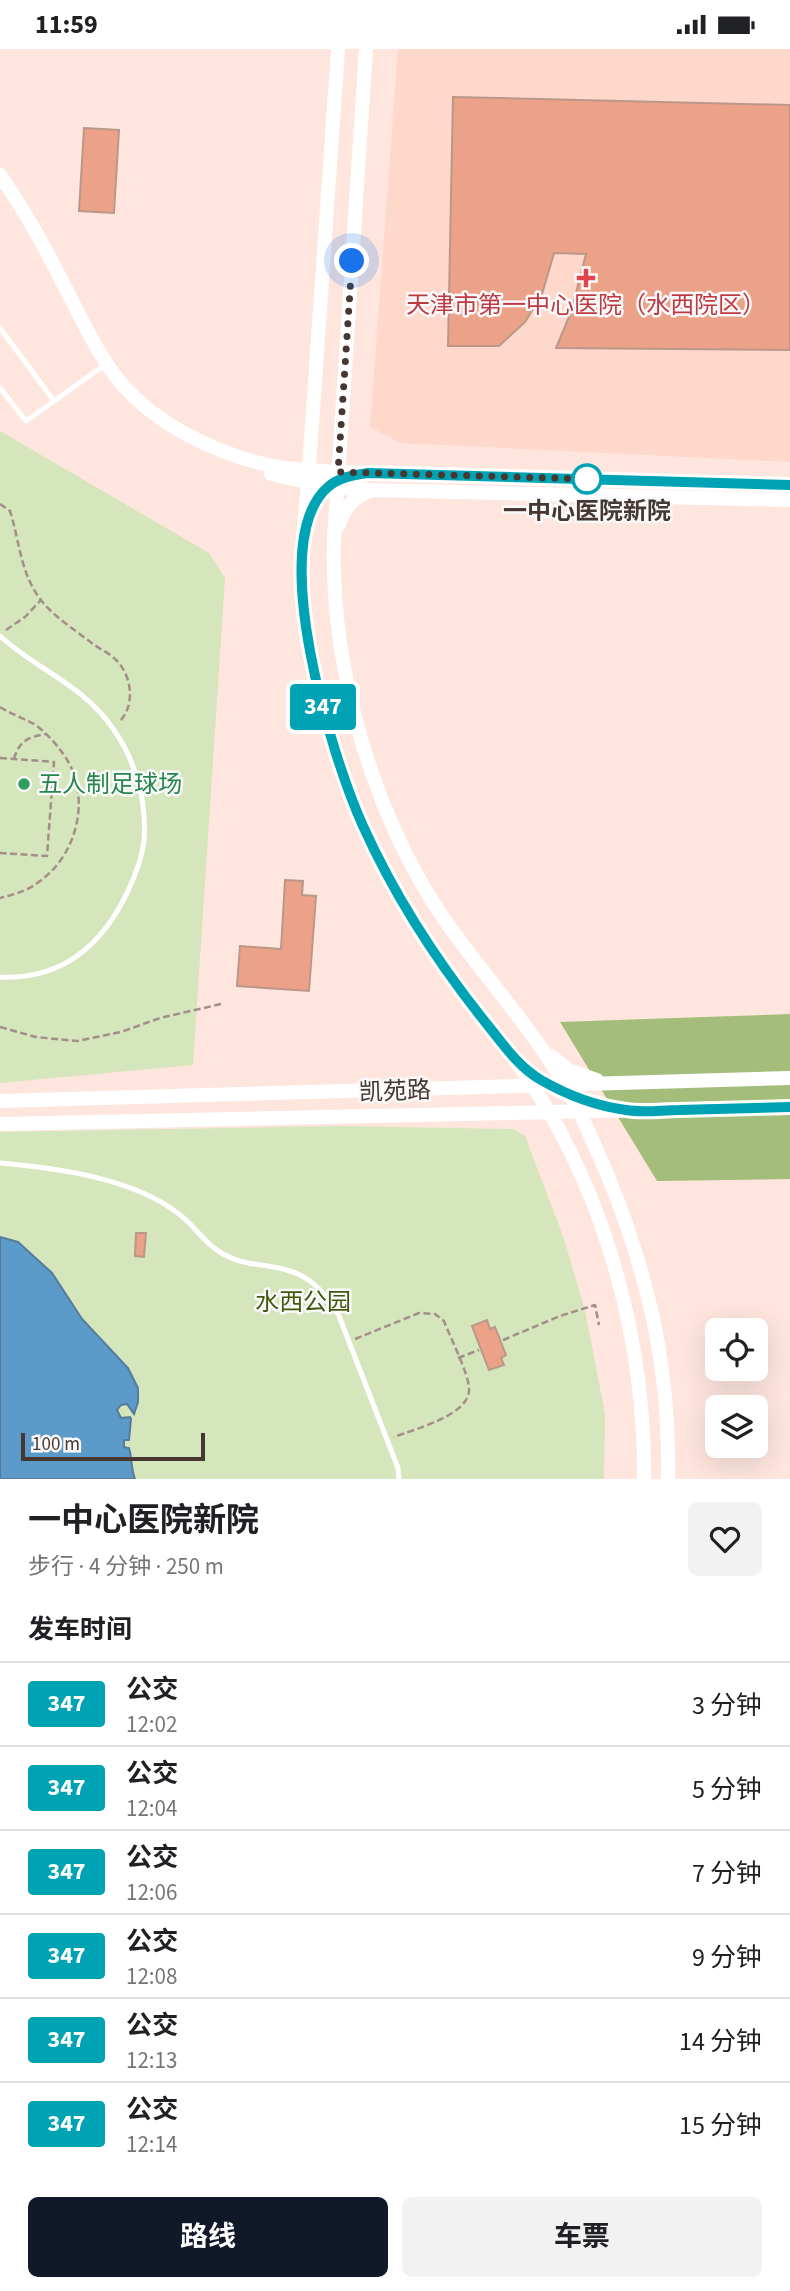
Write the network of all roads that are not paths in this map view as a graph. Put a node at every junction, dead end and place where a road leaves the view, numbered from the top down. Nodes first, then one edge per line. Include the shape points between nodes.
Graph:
1 (338, 49) edge
2 (366, 49) edge
3 (0, 175) edge
4 (0, 190) edge
5 (0, 328) edge
6 (103, 366) junction
7 (0, 388) edge
8 (54, 401) junction
9 (308, 476) junction
10 (335, 482) junction
11 (790, 485) edge
12 (371, 490) junction
13 (790, 500) edge
14 (303, 536) junction
15 (334, 538) junction
16 (0, 634) edge
17 (0, 977) edge
18 (537, 1043) junction
19 (515, 1059) junction
20 (790, 1078) edge
21 (616, 1083) junction
22 (534, 1087) junction
23 (563, 1089) junction
24 (0, 1101) edge
25 (790, 1107) edge
26 (629, 1111) junction
27 (550, 1113) junction
28 (580, 1113) junction
29 (0, 1124) edge
30 (0, 1163) edge
31 (399, 1479) edge
32 (644, 1479) edge
33 (668, 1479) edge

1 - 9 main road
2 - 10 main road
3 - 6 main road via 33,224
4 - 6 main road
5 - 8 lane
6 - 8 lane
6 - 9 main road via 109,382 136,410 183,441 239,465
7 - 8 lane via 26,421
9 - 10 main road
9 - 14 main road
10 - 11 main road via 368,473
10 - 12 main road
10 - 14 main road via 313,508
10 - 15 main road
12 - 13 main road
12 - 15 main road via 344,511
14 - 19 main road via 305,619 314,667 341,770 362,825 410,917
15 - 18 main road via 334,584 344,662 365,751 393,826 442,916
16 - 17 lane via 82,694 113,728 130,759 142,799 144,843 131,883 95,941 46,973
18 - 21 main road via 568,1070
18 - 23 main road
19 - 22 main road
19 - 23 main road via 530,1073
20 - 21 main road, 凯苑路
21 - 23 main road, 凯苑路
22 - 23 main road, 凯苑路
22 - 24 main road, 凯苑路
22 - 27 main road
23 - 26 main road
23 - 28 main road
25 - 26 main road, 凯苑路
26 - 28 main road, 凯苑路
27 - 28 main road, 凯苑路
27 - 29 main road, 凯苑路
27 - 32 main road via 582,1180 618,1277 636,1368
28 - 33 main road via 635,1246 651,1300 668,1411
30 - 31 lane via 69,1172 131,1189 179,1214 223,1254 296,1272 325,1293 349,1341

